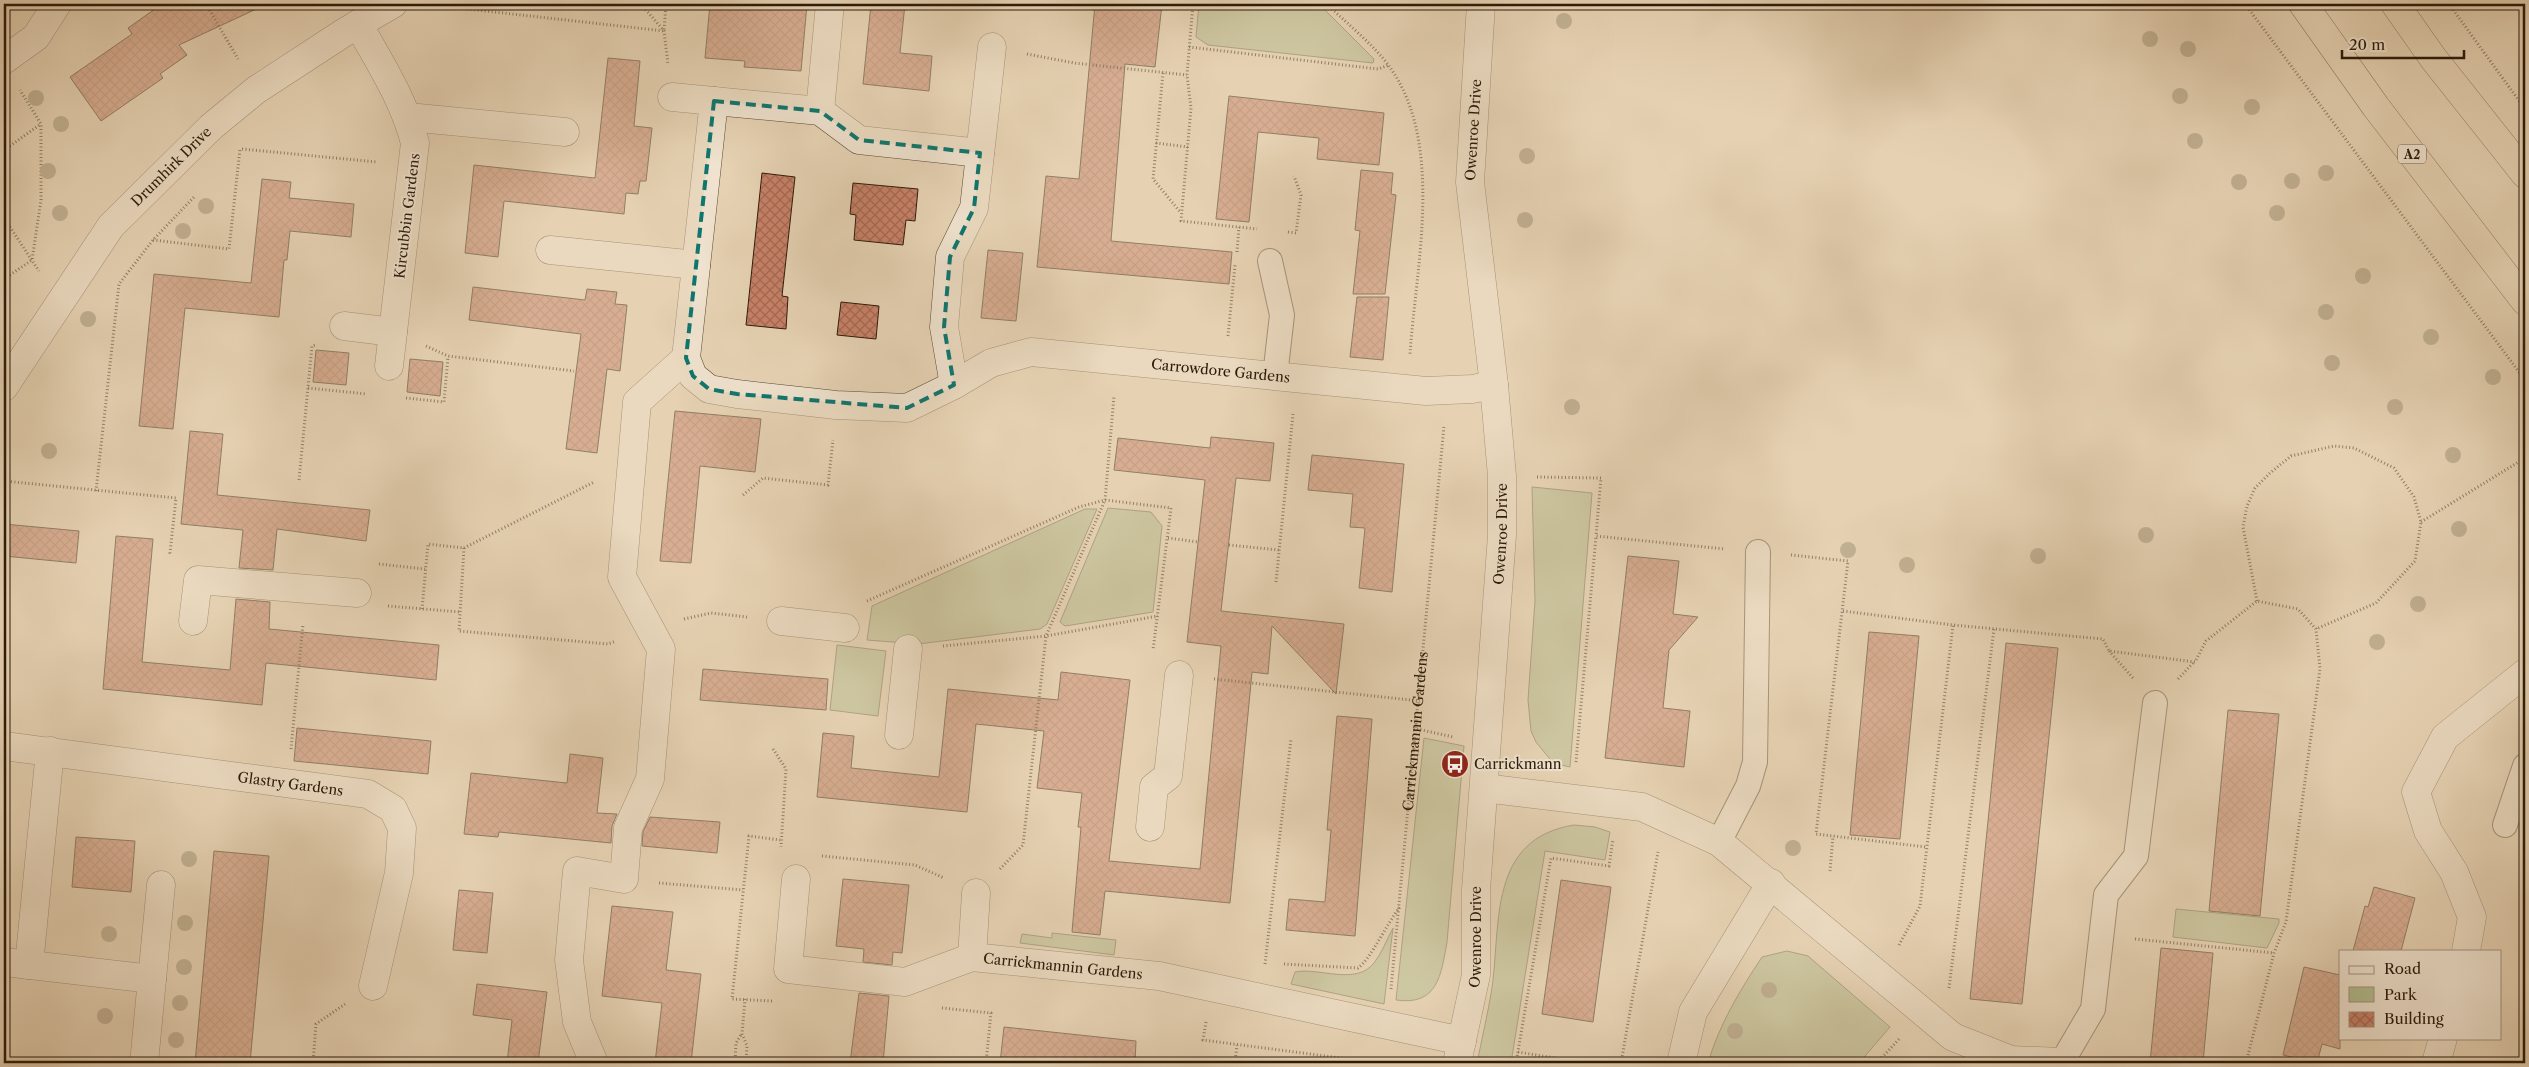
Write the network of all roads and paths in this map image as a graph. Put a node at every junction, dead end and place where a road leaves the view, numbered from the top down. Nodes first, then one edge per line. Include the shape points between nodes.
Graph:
1 (57, 4) edge
2 (206, 4) edge
3 (393, 4) edge
4 (448, 4) edge
5 (641, 4) edge
6 (666, 4) edge
7 (830, 4) edge
8 (1193, 4) edge
9 (1328, 4) edge
10 (1481, 4) edge
11 (2245, 4) edge
12 (2303, 4) edge
13 (2395, 4) edge
14 (2449, 4) edge
15 (358, 24) junction
16 (664, 31) junction
17 (992, 47) joint
18 (1189, 47) junction
19 (4, 60) edge
20 (1389, 65) junction
21 (1163, 73) junction
22 (1187, 75) junction
23 (18, 86) dead end
24 (256, 90) junction
25 (672, 96) joint
26 (714, 101) junction
27 (2525, 109) edge
28 (820, 111) junction
29 (408, 117) junction
30 (41, 124) junction
31 (210, 127) junction
32 (565, 132) dead end
33 (1156, 143) junction
34 (1188, 147) junction
35 (240, 149) junction
36 (4, 150) edge
37 (980, 153) junction
38 (234, 156) dead end
39 (413, 161) junction
40 (2525, 174) edge
41 (1294, 176) dead end
42 (200, 191) dead end
43 (1181, 213) junction
44 (4, 218) edge
45 (1239, 227) junction
46 (1264, 230) dead end
47 (1280, 232) dead end
48 (153, 240) junction
49 (550, 250) dead end
50 (32, 260) junction
51 (1270, 261) dead end
52 (696, 265) junction
53 (4, 279) edge
54 (2525, 301) edge
55 (60, 302) junction
56 (344, 326) joint
57 (393, 332) junction
58 (1410, 347) dead end
59 (686, 358) junction
60 (1117, 360) junction
61 (389, 366) dead end
62 (574, 371) dead end
63 (1224, 371) junction
64 (1286, 377) junction
65 (2525, 380) edge
66 (1494, 385) junction
67 (954, 386) junction
68 (4, 387) edge
69 (1441, 390) junction
70 (836, 405) junction
71 (2525, 458) edge
72 (1502, 476) junction
73 (299, 480) dead end
74 (630, 480) junction
75 (4, 481) edge
76 (96, 491) junction
77 (743, 495) dead end
78 (1105, 500) junction
79 (2421, 522) junction
80 (1596, 536) junction
81 (1168, 538) junction
82 (1198, 542) dead end
83 (1228, 545) dead end
84 (464, 548) junction
85 (1279, 550) junction
86 (1758, 552) junction
87 (198, 580) junction
88 (1276, 582) dead end
89 (306, 588) junction
90 (357, 593) joint
91 (2257, 600) dead end
92 (422, 609) junction
93 (460, 612) junction
94 (1158, 616) junction
95 (193, 621) dead end
96 (781, 621) joint
97 (1953, 625) dead end
98 (648, 627) junction
99 (845, 628) joint
100 (1994, 629) dead end
101 (2316, 629) dead end
102 (1046, 636) junction
103 (908, 649) joint
104 (2525, 674) edge
105 (1179, 675) junction
106 (1420, 701) junction
107 (2155, 703) dead end
108 (899, 735) dead end
109 (1292, 739) dead end
110 (4, 746) edge
111 (773, 749) dead end
112 (50, 751) junction
113 (1583, 763) dead end
114 (2525, 766) edge
115 (287, 783) junction
116 (1484, 788) junction
117 (1619, 804) junction
118 (1666, 818) junction
119 (2505, 825) dead end
120 (1150, 827) dead end
121 (1833, 836) junction
122 (780, 840) junction
123 (1719, 842) junction
124 (1926, 847) junction
125 (819, 855) dead end
126 (1830, 871) dead end
127 (624, 879) junction
128 (796, 879) joint
129 (1771, 883) junction
130 (160, 886) dead end
131 (743, 890) junction
132 (976, 893) junction
133 (1400, 906) junction
134 (2102, 935) junction
135 (1270, 938) dead end
136 (2466, 950) edge
137 (2274, 953) dead end
138 (972, 957) junction
139 (1266, 963) dead end
140 (16, 964) edge
141 (1882, 976) junction
142 (152, 979) junction
143 (373, 986) joint
144 (1210, 987) junction
145 (1391, 995) dead end
146 (745, 999) junction
147 (771, 1003) dead end
148 (990, 1013) dead end
149 (1932, 1018) junction
150 (742, 1034) junction
151 (2442, 1040) edge
152 (1237, 1045) junction
153 (1459, 1052) edge
154 (1518, 1052) junction
155 (2062, 1062) edge
156 (144, 1063) edge
157 (312, 1063) edge
158 (594, 1063) edge
159 (735, 1063) edge
160 (746, 1063) edge
161 (986, 1063) edge
162 (1235, 1063) edge
163 (1355, 1063) edge
164 (1516, 1063) edge
165 (1585, 1063) edge
166 (1621, 1063) edge
167 (1681, 1063) edge
168 (2436, 1063) edge

1 - 19 street via 36,38
2 - 24 path
3 - 15 street, Drumhirk Drive
4 - 16 path via 450,7
5 - 16 path
6 - 16 path
7 - 28 street
8 - 18 path
9 - 20 path
10 - 66 street, Owenroe Drive via 1470,182
11 - 65 path
12 - 54 highway, A2 via 2376,107
13 - 40 highway via 2433,58
14 - 27 path
15 - 24 street, Drumhirk Drive
15 - 29 street, Kircubbin Gardens
16 - 25 path
17 - 21 path via 1074,63
17 - 37 street
18 - 20 path via 1378,69
18 - 22 path
20 - 58 path via 1406,97 1420,145 1424,184
21 - 22 path
21 - 33 path
22 - 34 path via 1191,108
23 - 30 path
24 - 31 street, Drumhirk Drive
25 - 26 street
26 - 28 street
26 - 52 street
28 - 37 street via 859,140
29 - 32 street
29 - 39 street, Kircubbin Gardens via 415,143
30 - 36 path
30 - 50 path via 41,200
31 - 35 path
31 - 55 street, Drumhirk Drive via 111,226
33 - 34 path
33 - 43 path via 1153,179
34 - 43 path
35 - 38 path
35 - 39 path via 383,163
35 - 48 path via 229,249
37 - 67 street via 974,208 950,257 944,327
39 - 57 street, Kircubbin Gardens
41 - 47 path via 1301,195 1296,233
42 - 48 path
43 - 45 path via 1180,221
44 - 50 path
45 - 46 path
45 - 63 path
48 - 76 path via 119,284
49 - 52 street
50 - 53 path
50 - 55 path
51 - 64 lane via 1282,315
52 - 59 street
55 - 68 street, Drumhirk Drive
56 - 57 street
56 - 73 path via 312,346
57 - 61 street, Kircubbin Gardens
57 - 62 path via 448,356
59 - 70 street, Carrowdore Gardens via 693,376 708,389
59 - 74 street via 637,402
60 - 63 street, Carrowdore Gardens
60 - 67 street, Carrowdore Gardens via 1031,352 991,363
60 - 78 path
63 - 64 street, Carrowdore Gardens
64 - 69 street, Carrowdore Gardens
64 - 85 path
66 - 69 street, Carrowdore Gardens
66 - 72 street, Owenroe Drive
67 - 70 street, Carrowdore Gardens via 907,408
69 - 106 path, Carrickmannin Gardens via 1444,434
70 - 77 path via 828,485 763,478
71 - 79 path
72 - 80 path via 1601,478
72 - 116 street, Owenroe Drive via 1502,535
74 - 84 path via 604,476
74 - 98 street via 622,577
75 - 76 path
76 - 87 path via 176,498 170,553
78 - 81 path via 1172,508
78 - 99 path via 1080,507 869,599
78 - 102 path
79 - 91 path via 2414,497 2394,468 2354,448 2334,446 2291,456 2255,488 2247,506 2243,527
79 - 101 path via 2415,560 2376,603
80 - 86 path
80 - 113 path via 1575,762
81 - 82 path
81 - 94 path
83 - 85 path
84 - 92 path via 428,544
84 - 93 path
85 - 88 path
86 - 121 path via 1848,561 1816,834
86 - 123 lane via 1755,762 1748,786
87 - 89 street via 270,588
87 - 95 street
89 - 90 street
89 - 115 path
90 - 92 path via 375,605
92 - 93 path
93 - 98 path via 459,631 608,644
94 - 102 path
94 - 105 path via 1153,651
96 - 98 path via 711,613
96 - 99 street
97 - 124 path
98 - 127 street via 661,649 650,779 628,828
100 - 149 path via 1948,997
102 - 103 path
102 - 132 path via 1023,845
103 - 108 street
104 - 136 street via 2445,737 2416,792 2428,831 2454,872 2472,917
105 - 106 path
105 - 120 street via 1168,776 1154,787
106 - 133 path, Carrickmannin Gardens
107 - 134 lane via 2136,856 2106,895
109 - 135 path
110 - 112 street, Glastry Gardens
111 - 122 path via 786,770
112 - 115 street, Glastry Gardens
112 - 140 street
114 - 119 lane
115 - 143 street, Glastry Gardens via 368,794 393,809 402,828 398,873
116 - 117 street
116 - 153 street, Owenroe Drive via 1476,890 1476,975
117 - 118 street via 1642,807
117 - 154 path via 1609,866 1551,858
118 - 123 street
118 - 166 path
121 - 124 path
121 - 126 path
122 - 128 path via 781,852
122 - 131 path via 749,836
123 - 129 street
124 - 141 path via 1920,906
125 - 132 path via 915,865
127 - 131 path
127 - 158 street via 577,870 569,960 577,1022
128 - 138 street, Carrickmannin Gardens via 788,969 905,982
129 - 141 street
129 - 167 street via 1694,1012
130 - 142 street
131 - 146 path via 732,999
132 - 138 street
133 - 139 path via 1365,964 1358,968
133 - 145 path, Carrickmannin Gardens
134 - 137 path
134 - 155 lane via 2093,1009
138 - 144 street, Carrickmannin Gardens via 1158,976
140 - 142 street
141 - 149 street
142 - 156 street
143 - 157 path via 316,1024
144 - 152 path via 1203,1040
144 - 153 street, Carrickmannin Gardens
146 - 147 path
146 - 150 path
148 - 161 path
149 - 155 street via 1954,1037 2011,1060
150 - 159 path via 736,1043
150 - 160 path via 748,1046
151 - 168 street
152 - 162 path
152 - 163 path via 1356,1060
154 - 164 path
154 - 165 path

